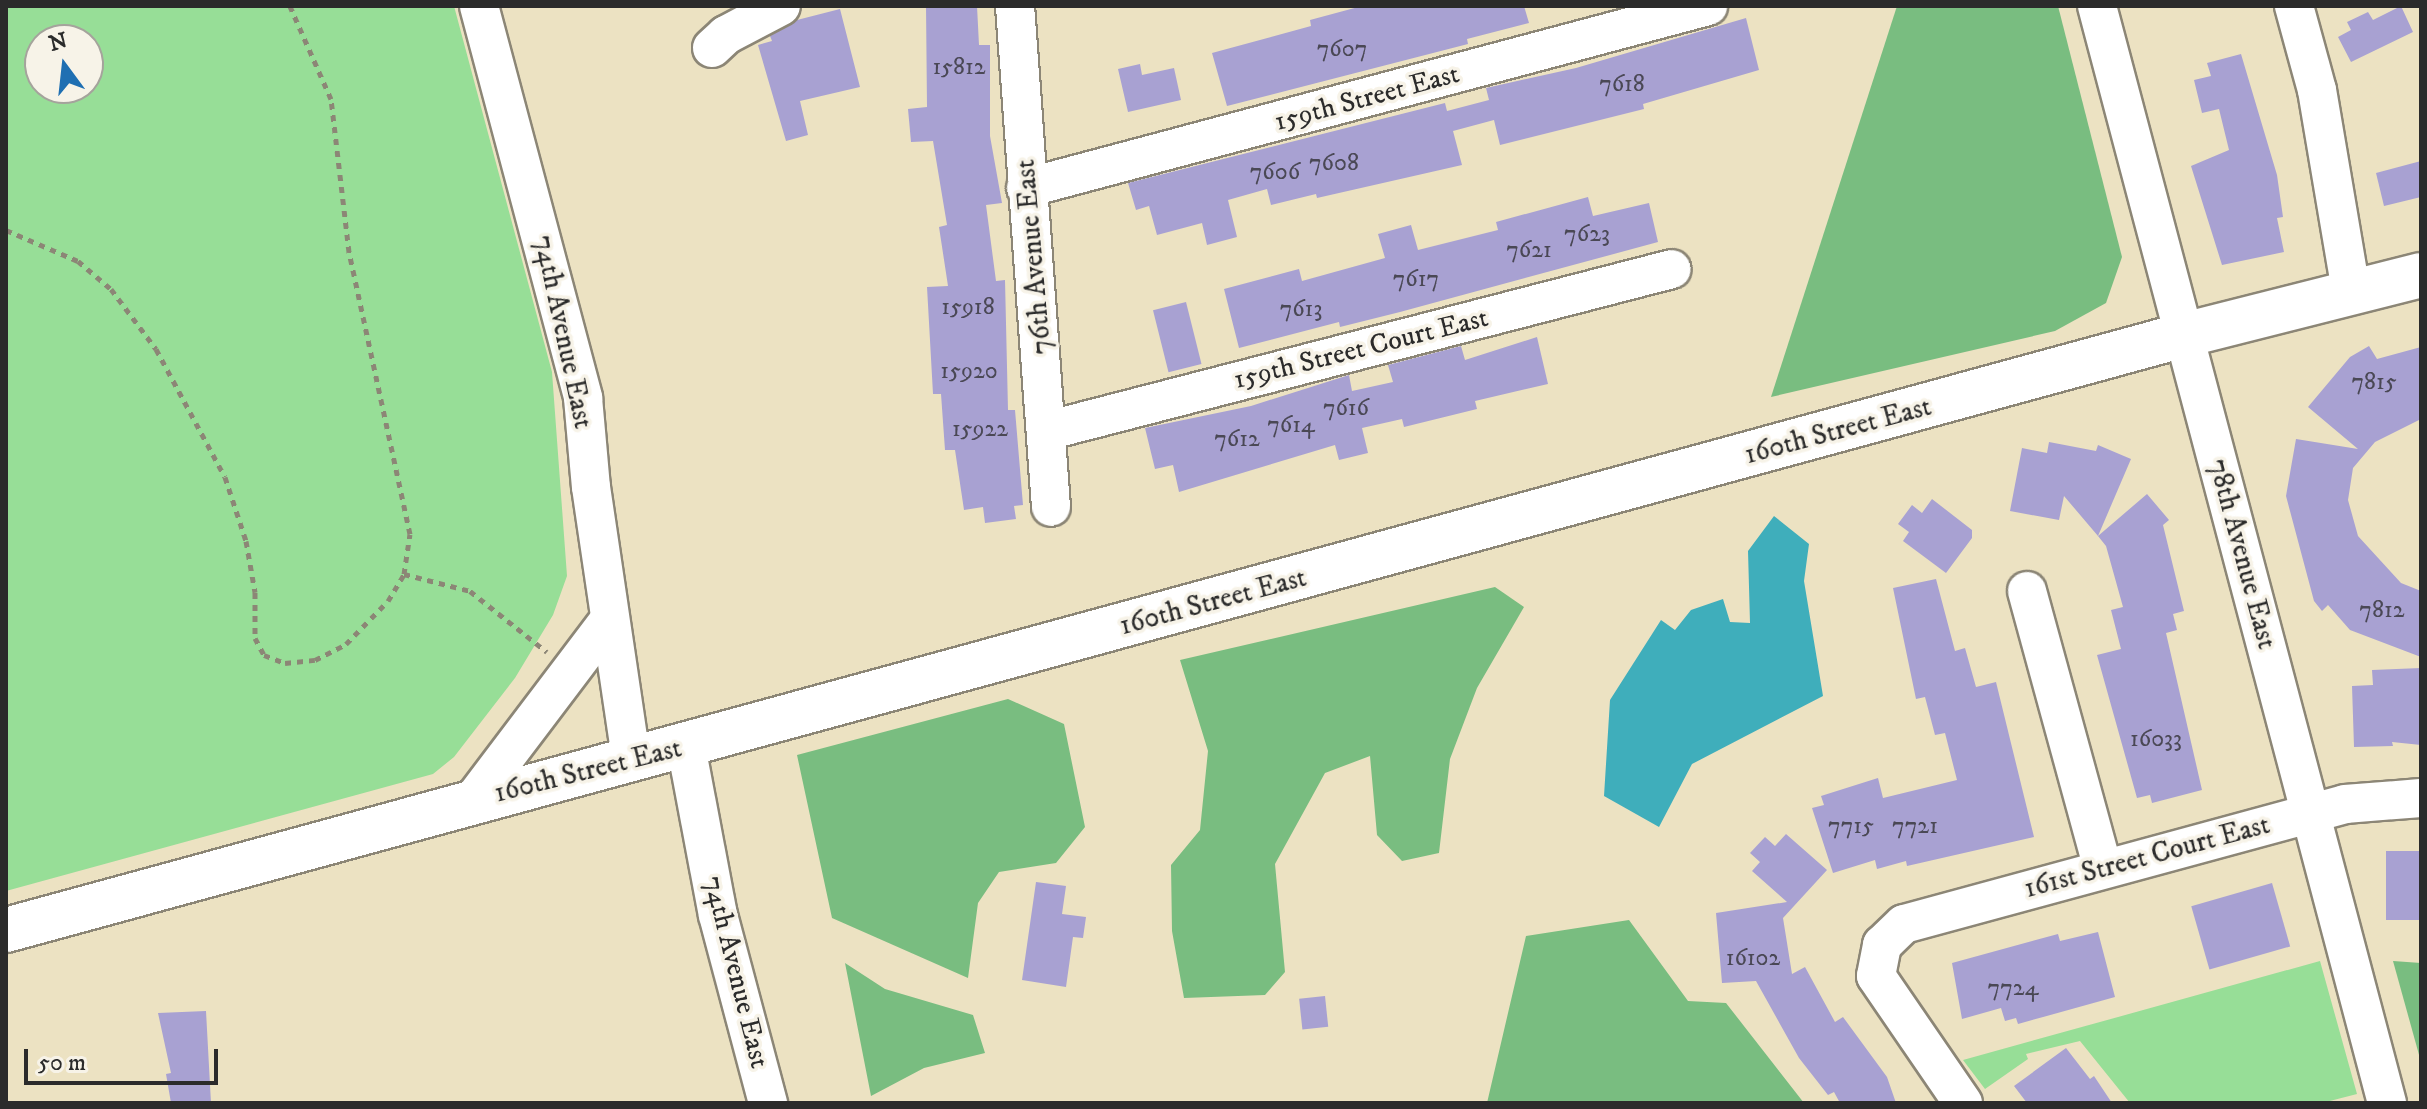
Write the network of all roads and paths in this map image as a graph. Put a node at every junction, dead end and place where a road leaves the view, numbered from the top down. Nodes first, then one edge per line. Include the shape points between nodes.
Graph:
1 (290, 6) edge
2 (479, 6) edge
3 (781, 6) edge
4 (1015, 6) edge
5 (1708, 6) edge
6 (2097, 6) edge
7 (2294, 6) edge
8 (712, 48) dead end
9 (1026, 188) junction
10 (6, 230) edge
11 (1672, 269) dead end
12 (2421, 275) edge
13 (2351, 292) junction
14 (2184, 335) junction
15 (1050, 430) junction
16 (1051, 507) dead end
17 (404, 574) junction
18 (2027, 591) dead end
19 (610, 619) junction
20 (569, 673) junction
21 (686, 746) junction
22 (631, 759) junction
23 (2421, 798) edge
24 (473, 800) junction
25 (2310, 813) junction
26 (2103, 869) junction
27 (6, 930) edge
28 (768, 1103) edge
29 (1963, 1103) edge
30 (2387, 1103) edge

1 - 17 path via 331,99 343,223 410,534
2 - 19 street, 74th Avenue East via 583,398
3 - 8 street
4 - 9 street, 76th Avenue East
5 - 9 street, 159th Street East
6 - 14 street, 78th Avenue East
7 - 13 street via 2317,90
9 - 15 street, 76th Avenue East
10 - 17 path via 78,261 111,289 156,349 225,477 246,541 255,592 255,638 264,655 285,663 315,660 346,644 388,601
11 - 15 street, 159th Street Court East
12 - 13 main road, 160th Street East
13 - 14 main road, 160th Street East
14 - 21 main road, 160th Street East
14 - 25 street, 78th Avenue East
15 - 16 street, 76th Avenue East
17 - 20 path via 470,591 524,630
18 - 26 street
19 - 20 street
19 - 22 street, 74th Avenue East
20 - 24 street
21 - 22 main road, 160th Street East
21 - 28 street, 74th Avenue East via 718,915
22 - 24 main road, 160th Street East
23 - 25 street, 161st Street Court East via 2376,799
24 - 27 main road, 160th Street East
25 - 26 street, 161st Street Court East
25 - 30 street, 78th Avenue East
26 - 29 street, 161st Street Court East via 1904,924 1882,945 1876,959 1882,990

